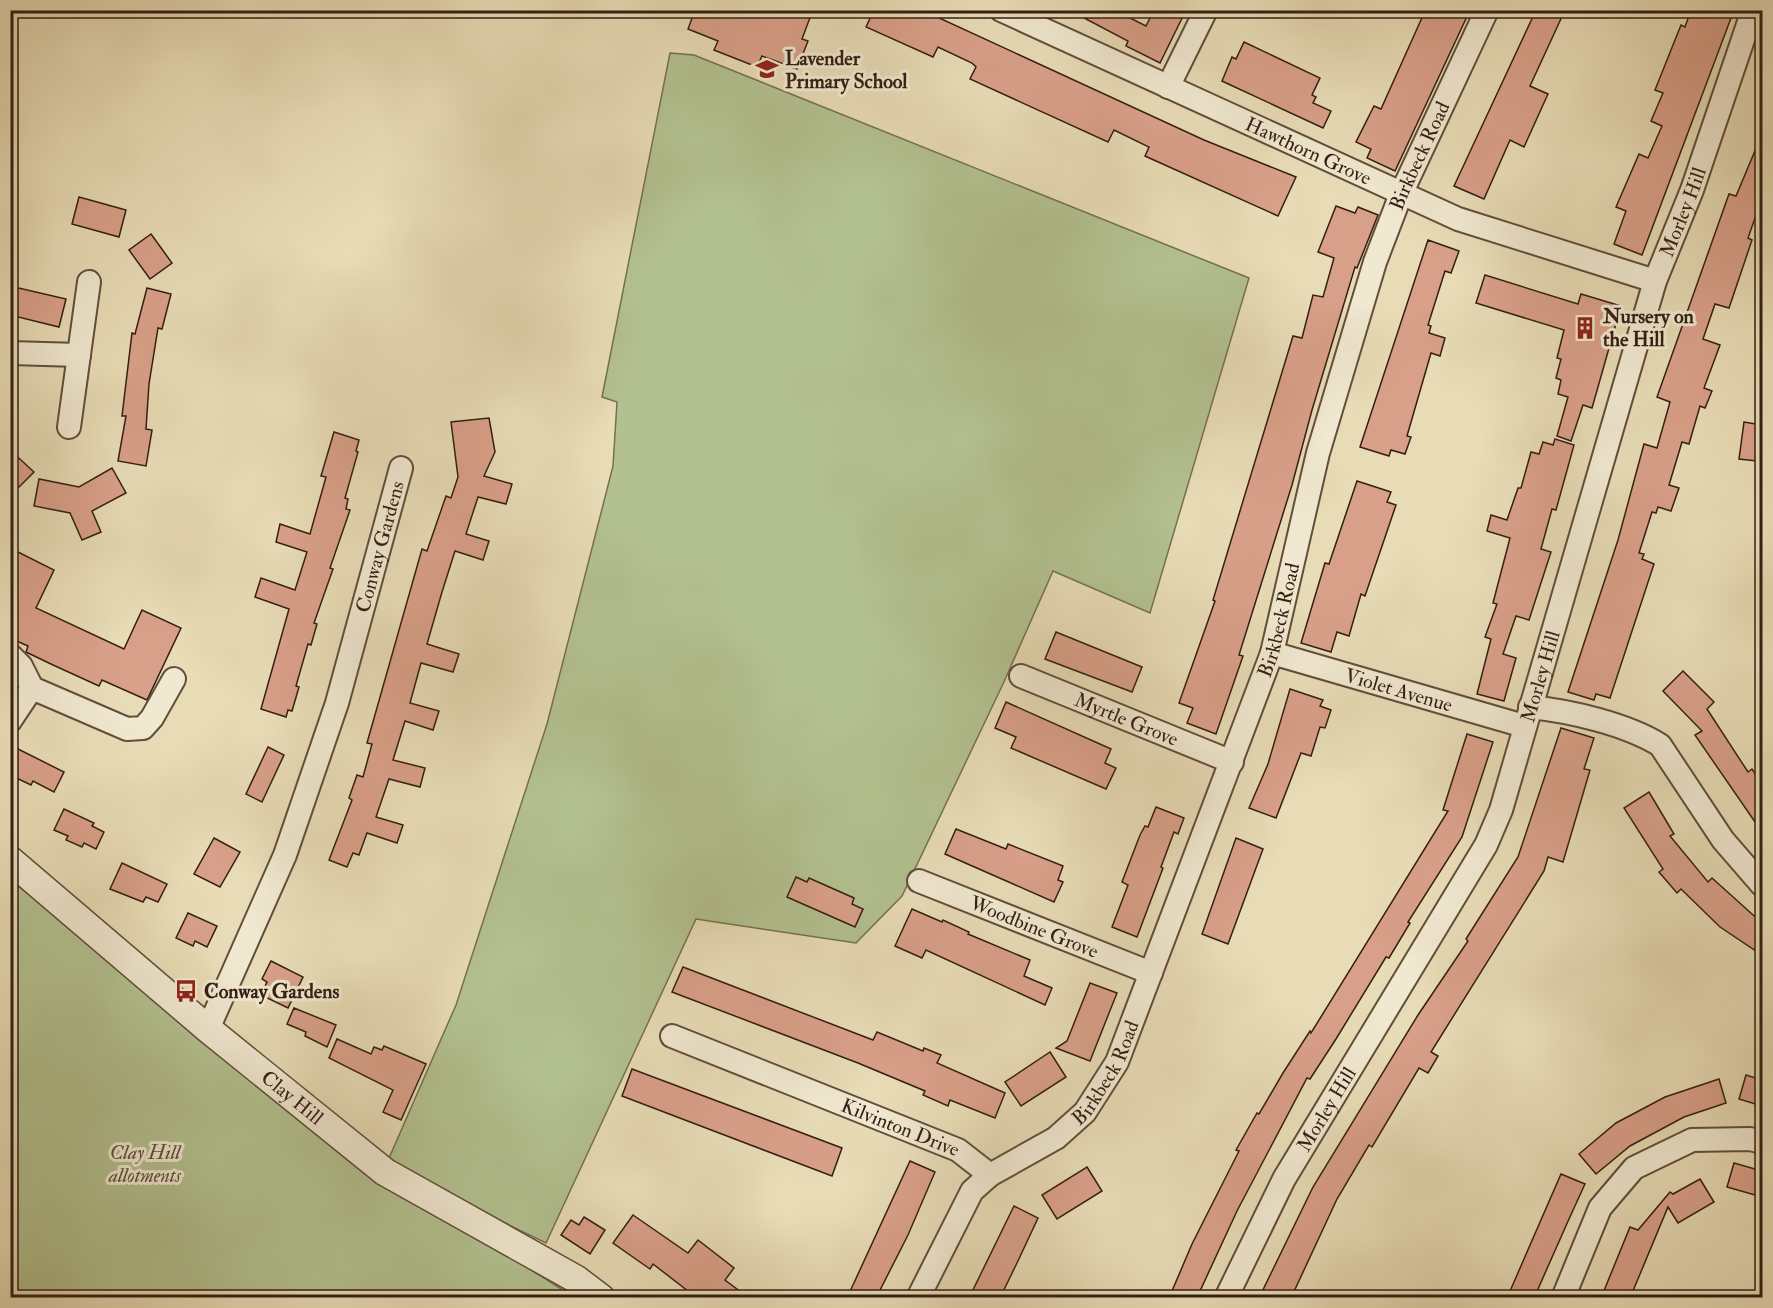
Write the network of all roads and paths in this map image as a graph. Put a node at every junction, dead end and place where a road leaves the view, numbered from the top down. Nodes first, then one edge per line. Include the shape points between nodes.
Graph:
1 (1001, 10) edge
2 (1206, 10) edge
3 (1487, 10) edge
4 (1753, 10) edge
5 (1168, 87) junction
6 (1401, 194) junction
7 (1655, 281) junction
8 (89, 282) dead end
9 (10, 353) edge
10 (79, 355) junction
11 (69, 427) dead end
12 (401, 468) dead end
13 (1272, 653) junction
14 (10, 656) edge
15 (1021, 676) dead end
16 (174, 679) dead end
17 (32, 688) junction
18 (1527, 716) junction
19 (10, 721) edge
20 (1232, 762) junction
21 (10, 860) edge
22 (919, 881) dead end
23 (1762, 885) edge
24 (1151, 974) junction
25 (208, 1029) junction
26 (672, 1036) dead end
27 (1762, 1142) edge
28 (990, 1175) junction
29 (602, 1298) edge
30 (918, 1298) edge
31 (1226, 1298) edge
32 (1563, 1298) edge

1 - 5 street, Hawthorn Grove
2 - 5 street
3 - 6 street, Birkbeck Road
4 - 7 street, Morley Hill via 1692,190
5 - 6 street, Hawthorn Grove
6 - 7 street, Hawthorn Grove via 1458,219
6 - 13 street, Birkbeck Road via 1375,262 1318,453
7 - 18 street, Morley Hill
8 - 10 street
9 - 10 street
10 - 11 street
12 - 25 street, Conway Gardens via 338,704 285,855
13 - 18 street, Violet Avenue
13 - 20 street, Birkbeck Road
14 - 17 street via 21,666
15 - 20 street, Myrtle Grove
16 - 17 street via 143,728 127,729
17 - 19 street
18 - 23 street, Violet Avenue via 1556,710 1645,736 1660,745 1723,840
18 - 31 street, Morley Hill via 1501,810 1486,845 1284,1179
20 - 24 street, Birkbeck Road
21 - 25 street, Clay Hill
22 - 24 street, Woodbine Grove
24 - 28 street, Birkbeck Road via 1117,1062 1085,1112 1056,1138
25 - 29 street, Clay Hill via 385,1172 576,1279
26 - 28 street, Kilvinton Drive via 958,1150
27 - 32 street via 1692,1140 1634,1167 1600,1208
28 - 30 street via 972,1191

